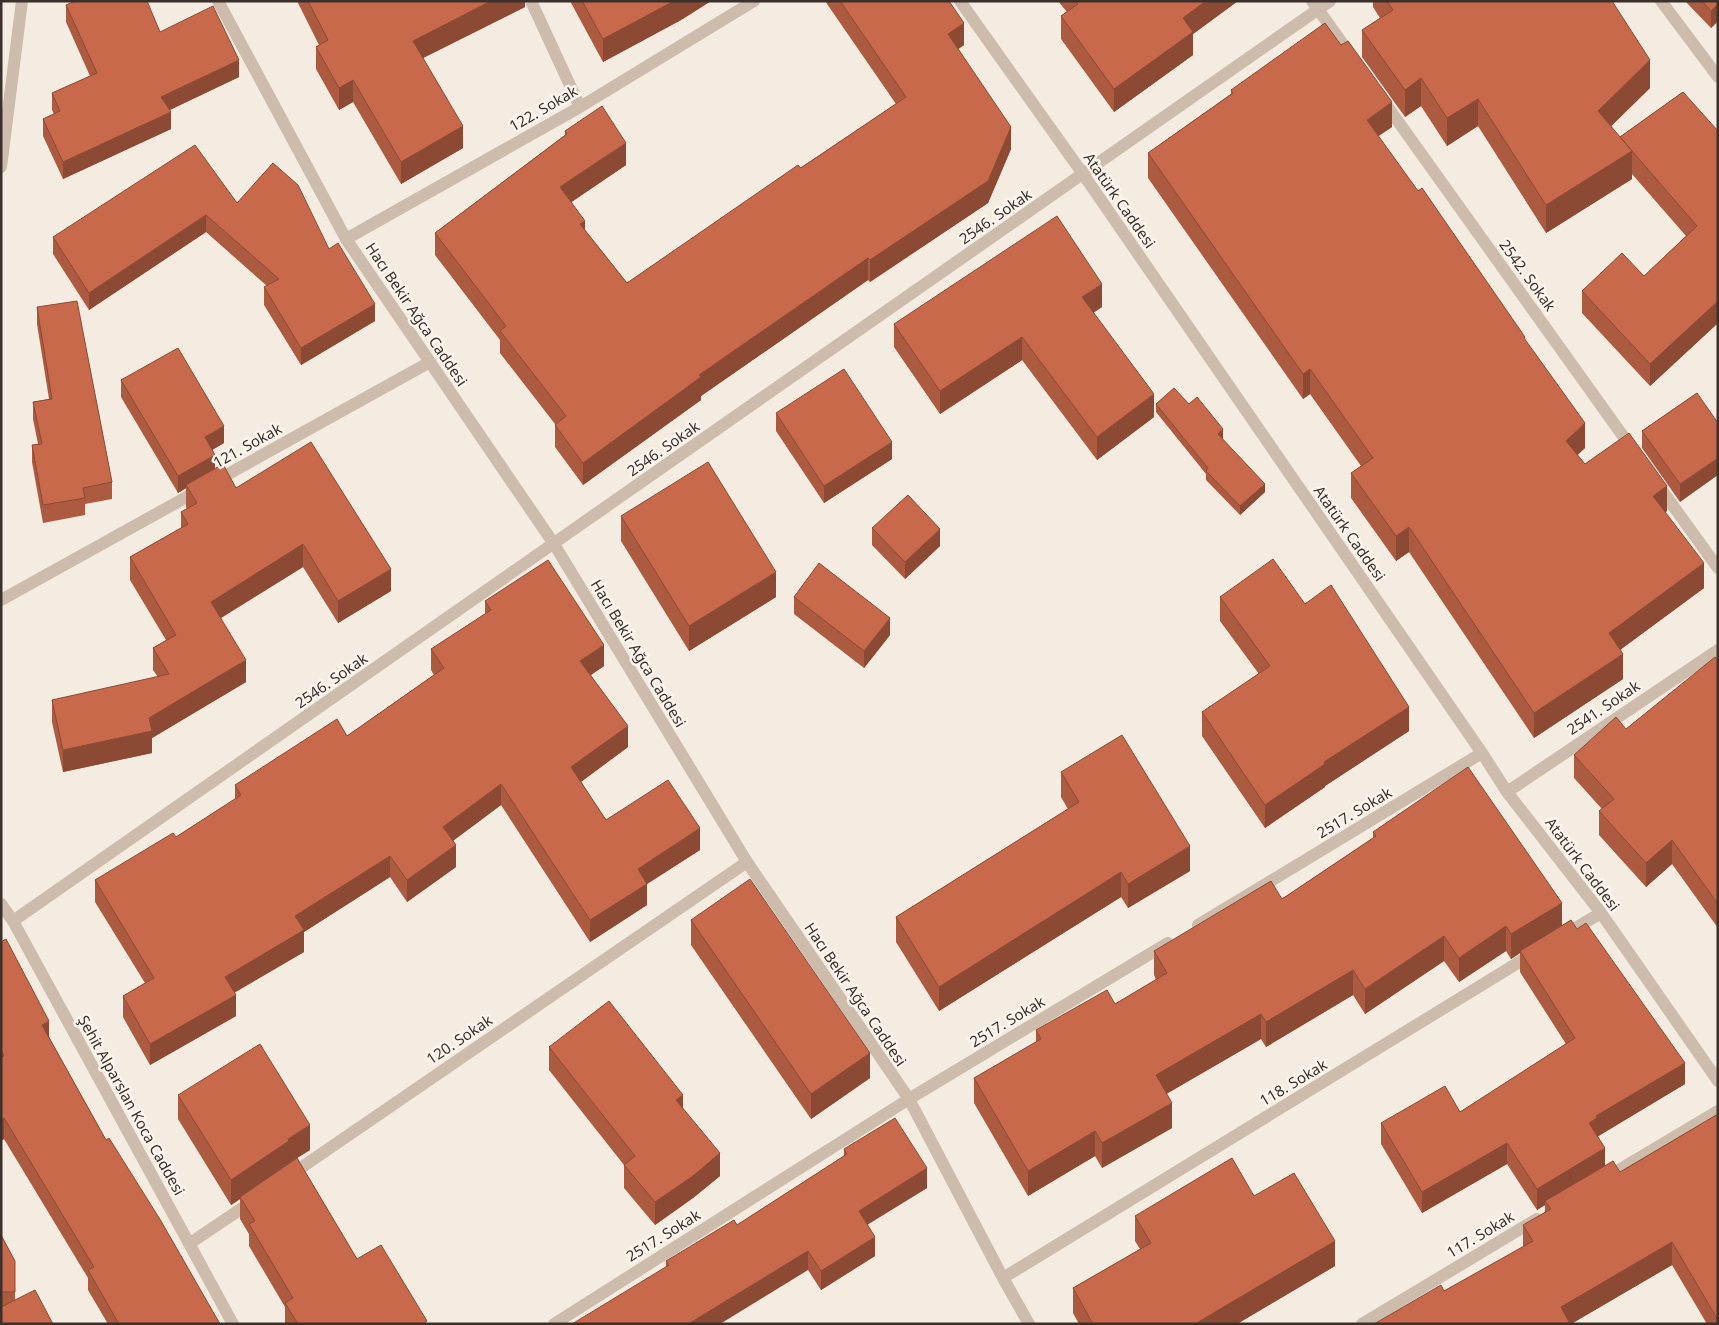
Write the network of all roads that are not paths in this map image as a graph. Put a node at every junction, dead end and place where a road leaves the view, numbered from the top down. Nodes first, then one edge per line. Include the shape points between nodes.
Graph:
1 (22, 1) edge
2 (218, 1) edge
3 (530, 1) edge
4 (754, 1) edge
5 (960, 1) edge
6 (1330, 1) edge
7 (1661, 1) edge
8 (1315, 5) edge
9 (1714, 63) edge
10 (1358, 66) edge
11 (1718, 77) edge
12 (1376, 90) edge
13 (580, 107) junction
14 (1, 167) edge
15 (1083, 174) junction
16 (346, 238) junction
17 (430, 362) junction
18 (554, 544) junction
19 (1718, 568) edge
20 (1, 600) edge
21 (1718, 650) edge
22 (1482, 753) junction
23 (1507, 792) junction
24 (746, 862) junction
25 (1, 904) edge
26 (1600, 913) junction
27 (13, 921) junction
28 (1718, 1081) edge
29 (909, 1099) junction
30 (1718, 1111) edge
31 (280, 1182) edge
32 (1591, 1187) edge
33 (263, 1193) edge
34 (1548, 1212) edge
35 (190, 1244) junction
36 (1003, 1278) junction
37 (233, 1324) edge
38 (554, 1324) edge
39 (1029, 1324) edge
40 (1362, 1324) edge

1 - 14 street
2 - 16 street, Hacı Bekir Ağca Caddesi
3 - 13 street
4 - 13 street, 122. Sokak
5 - 15 street, Atatürk Caddesi
6 - 8 street, 2546. Sokak
7 - 9 street
8 - 10 street
8 - 15 street, 2546. Sokak
9 - 11 street
12 - 19 street, 2542. Sokak
13 - 16 street, 122. Sokak
15 - 18 street, 2546. Sokak
15 - 22 street, Atatürk Caddesi
16 - 17 street, Hacı Bekir Ağca Caddesi
17 - 18 street, Hacı Bekir Ağca Caddesi
17 - 20 street, 121. Sokak
18 - 24 street, Hacı Bekir Ağca Caddesi
18 - 27 street, 2546. Sokak
21 - 23 street, 2541. Sokak
22 - 23 street, Atatürk Caddesi
22 - 29 street, 2517. Sokak
23 - 26 street, Atatürk Caddesi
24 - 29 street, Hacı Bekir Ağca Caddesi
24 - 31 street, 120. Sokak
25 - 27 street, Şehit Alparslan Koca Caddesi
26 - 28 street, Atatürk Caddesi
26 - 36 street, 118. Sokak
27 - 35 street, Şehit Alparslan Koca Caddesi
29 - 36 street, Hacı Bekir Ağca Caddesi
29 - 38 street, 2517. Sokak
30 - 32 street
33 - 35 street
34 - 40 street, 117. Sokak
35 - 37 street, Şehit Alparslan Koca Caddesi
36 - 39 street, Hacı Bekir Ağca Caddesi

